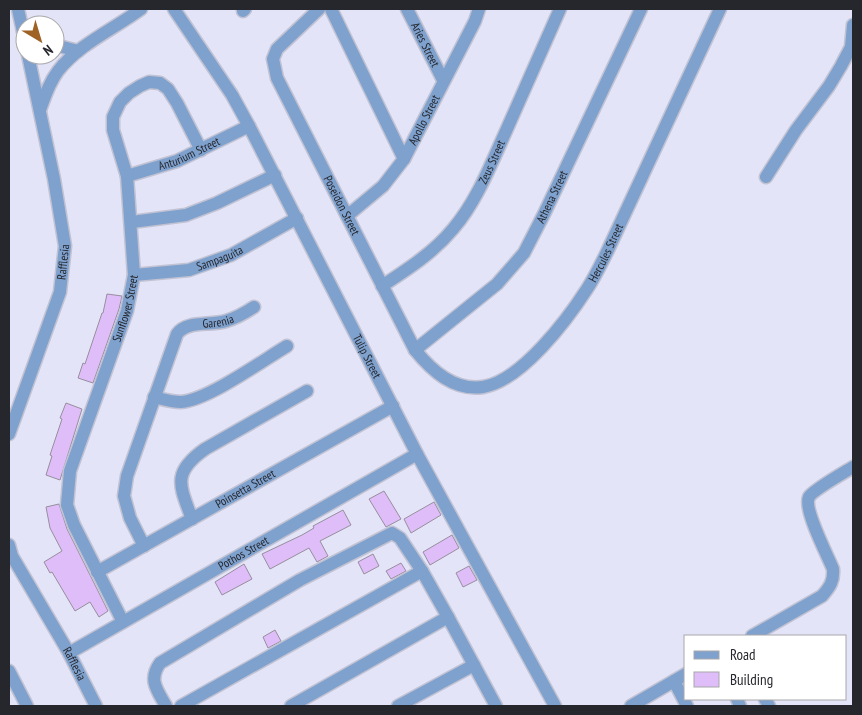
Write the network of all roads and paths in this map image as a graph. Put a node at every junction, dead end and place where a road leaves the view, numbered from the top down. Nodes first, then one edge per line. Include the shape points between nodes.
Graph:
1 (141, 9) edge
2 (174, 9) edge
3 (318, 9) edge
4 (332, 9) edge
5 (407, 9) edge
6 (479, 9) edge
7 (560, 9) edge
8 (641, 9) edge
9 (720, 9) edge
10 (853, 25) edge
11 (65, 48) edge
12 (78, 52) junction
13 (30, 65) edge
14 (444, 80) junction
15 (40, 110) junction
16 (249, 126) junction
17 (201, 150) junction
18 (404, 159) junction
19 (275, 175) junction
20 (128, 176) junction
21 (766, 177) dead end
22 (347, 216) junction
23 (297, 218) junction
24 (132, 222) junction
25 (134, 276) junction
26 (382, 286) junction
27 (254, 307) dead end
28 (287, 346) dead end
29 (416, 350) junction
30 (307, 391) dead end
31 (154, 397) junction
32 (393, 406) junction
33 (9, 434) edge
34 (417, 454) junction
35 (853, 467) edge
36 (192, 519) junction
37 (9, 545) edge
38 (144, 546) junction
39 (422, 571) junction
40 (97, 572) junction
41 (448, 617) junction
42 (123, 622) junction
43 (754, 635) edge
44 (69, 653) junction
45 (474, 665) junction
46 (9, 671) edge
47 (684, 675) edge
48 (674, 681) junction
49 (27, 706) edge
50 (96, 706) edge
51 (166, 706) edge
52 (180, 706) edge
53 (290, 706) edge
54 (398, 706) edge
55 (496, 706) edge
56 (555, 706) edge
57 (631, 706) edge
58 (687, 706) edge

1 - 12 street
2 - 16 street, Tulip Street
3 - 22 street, Poseidon Street via 282,42 273,59 278,78
4 - 18 street
5 - 14 street, Aries Street
6 - 14 street, Apollo Street
7 - 26 street, Zeus Street via 490,168 470,205 437,247
8 - 29 street, Athena Street via 524,253 497,284
9 - 29 street, Hercules Street via 608,252 588,288 538,351 503,380 472,387 457,384 433,371
10 - 21 street via 851,47 841,66
11 - 12 street
12 - 15 street via 57,72
13 - 15 street, Rafflesia
14 - 18 street, Apollo Street
15 - 33 street, Rafflesia via 65,246 60,292
16 - 17 street, Anturium Street
16 - 19 street, Tulip Street
17 - 20 street, Anturium Street
17 - 20 street, Sunflower Street via 168,89 149,82 128,93 114,117 113,130
18 - 22 street, Apollo Street via 383,186
19 - 23 street, Tulip Street
19 - 24 street via 186,215
20 - 24 street, Sunflower Street
22 - 26 street, Poseidon Street
23 - 25 street, Sampaguita via 231,255 189,270
23 - 32 street, Tulip Street
24 - 25 street, Sunflower Street
25 - 40 street, Sunflower Street via 127,311 70,470 67,505
26 - 29 street, Poseidon Street
27 - 31 street, Garenia via 225,321 180,330
28 - 31 street via 192,400 178,402
30 - 36 street via 191,459 180,480 180,487
31 - 38 street via 126,476 124,496 130,518
32 - 34 street, Tulip Street
32 - 36 street, Poinsetta Street
34 - 42 street, Pothos Street
34 - 56 street, Tulip Street
35 - 43 street via 815,491 807,505 834,569 834,579 829,588 822,596
36 - 38 street, Poinsetta Street
37 - 44 street, Rafflesia via 12,556
38 - 40 street, Poinsetta Street
39 - 41 street
39 - 51 street via 400,538 392,533 300,580 160,663 155,670 155,686
39 - 52 street
40 - 42 street, Sunflower Street
41 - 45 street
41 - 53 street
42 - 44 street, Pothos Street
44 - 50 street, Rafflesia
45 - 54 street
45 - 55 street
46 - 49 street
47 - 48 street
48 - 57 street
48 - 58 street

